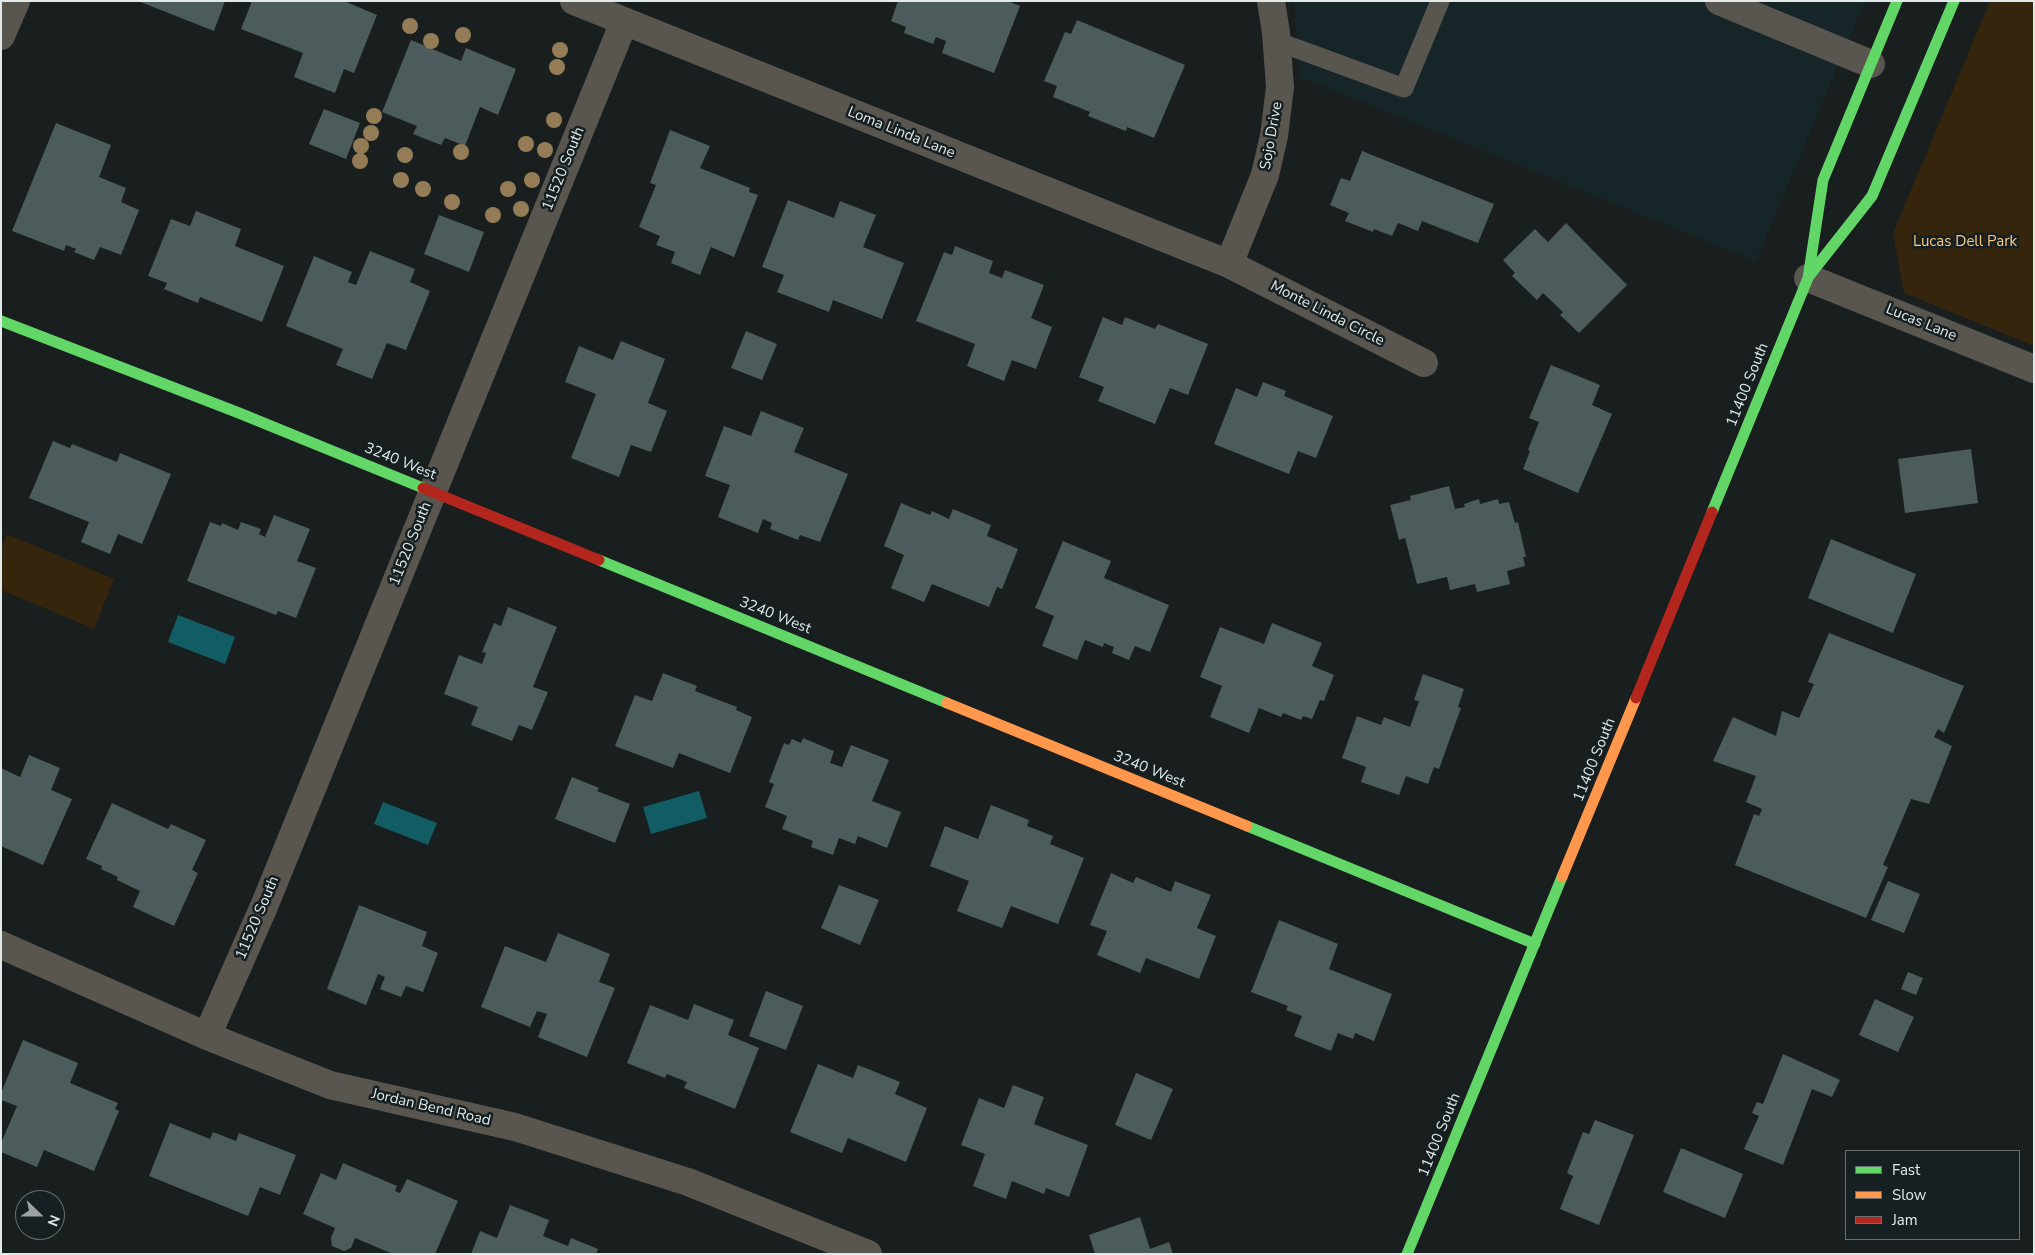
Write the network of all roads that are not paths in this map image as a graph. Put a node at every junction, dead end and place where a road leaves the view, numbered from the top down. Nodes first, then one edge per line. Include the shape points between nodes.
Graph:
1 (16, 1) edge
2 (574, 1) edge
3 (1271, 1) edge
4 (1440, 1) edge
5 (1719, 1) edge
6 (1897, 1) edge
7 (1954, 1) edge
8 (624, 22) junction
9 (1, 36) edge
10 (1276, 41) junction
11 (1871, 64) junction
12 (1229, 264) junction
13 (1808, 278) junction
14 (1, 321) edge
15 (1424, 363) dead end
16 (2034, 369) edge
17 (432, 492) junction
18 (1535, 944) junction
19 (1, 945) edge
20 (207, 1036) junction
21 (868, 1254) edge
22 (1407, 1254) edge

1 - 9 street
2 - 8 street, Loma Linda Lane
3 - 10 street, Sojo Drive
4 - 10 lane via 1404,88
5 - 11 street
6 - 11 main road, 11400 South
7 - 13 main road, 11400 South via 1872,196
8 - 12 street, Loma Linda Lane
8 - 17 street, 11520 South
10 - 12 street, Sojo Drive via 1280,87 1274,136 1265,175
11 - 13 main road, 11400 South via 1822,180
12 - 15 street, Monte Linda Circle
13 - 16 street, Lucas Lane
13 - 18 main road, 11400 South
14 - 17 main road, 3240 West
17 - 18 main road, 3240 West
17 - 20 street, 11520 South via 265,904
18 - 22 main road, 11400 South
19 - 20 street, Jordan Bend Road
20 - 21 street, Jordan Bend Road via 330,1085 515,1127 688,1182

